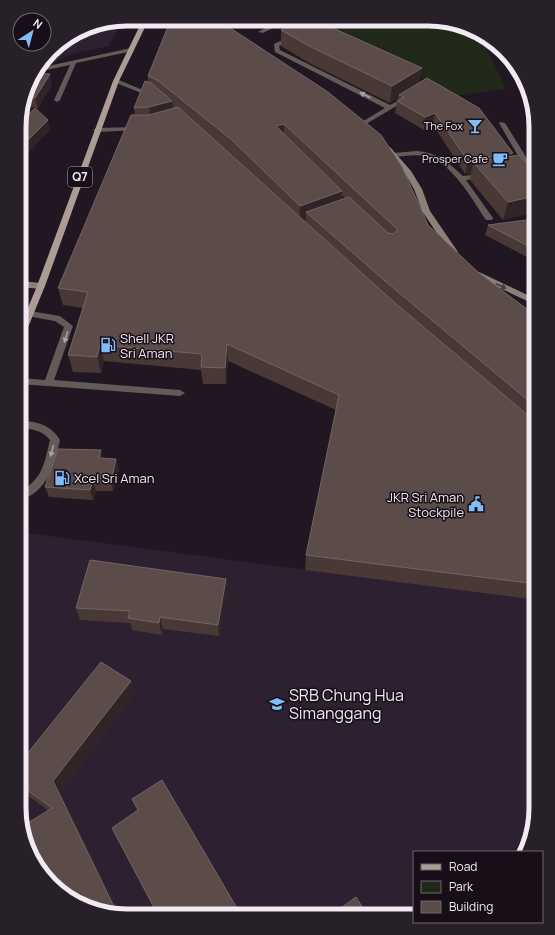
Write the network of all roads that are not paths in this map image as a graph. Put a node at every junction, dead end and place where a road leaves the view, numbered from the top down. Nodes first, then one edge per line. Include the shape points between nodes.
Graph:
1 (142, 26) edge
2 (272, 26) edge
3 (299, 26) edge
4 (307, 30) junction
5 (261, 32) dead end
6 (314, 33) edge
7 (130, 50) junction
8 (74, 62) junction
9 (45, 68) edge
10 (116, 81) junction
11 (416, 93) edge
12 (57, 100) dead end
13 (161, 103) edge
14 (390, 108) junction
15 (502, 123) dead end
16 (364, 124) edge
17 (143, 129) edge
18 (96, 130) junction
19 (384, 143) edge
20 (394, 155) junction
21 (529, 172) edge
22 (491, 173) edge
23 (461, 178) junction
24 (489, 218) dead end
25 (459, 258) edge
26 (26, 285) edge
27 (41, 286) junction
28 (494, 292) edge
29 (529, 299) edge
30 (30, 314) junction
31 (26, 323) edge
32 (26, 381) edge
33 (49, 382) junction
34 (180, 393) dead end
35 (26, 425) edge
36 (26, 494) edge

1 - 7 main road, Q7
2 - 5 street
3 - 4 street
4 - 6 street
14 -> 4 street via 277,51 276,45
7 - 8 street
7 - 10 main road, Q7
8 - 9 street
8 - 12 street
10 - 13 street via 144,92
10 - 18 main road, Q7
11 - 14 street
14 - 16 street
15 - 21 street
17 - 18 street
18 - 27 main road, Q7
19 - 20 main road
20 - 23 street via 428,153 449,166
20 - 25 main road via 418,189 426,211
22 - 23 street
23 - 24 street
26 - 27 main road
27 - 30 main road, Q7
28 -> 29 main road via 473,272
30 - 31 main road, Q7
30 -> 33 street via 57,318 69,326
32 - 33 street
33 - 34 street
35 -> 36 street via 45,429 55,440 47,472 41,483

